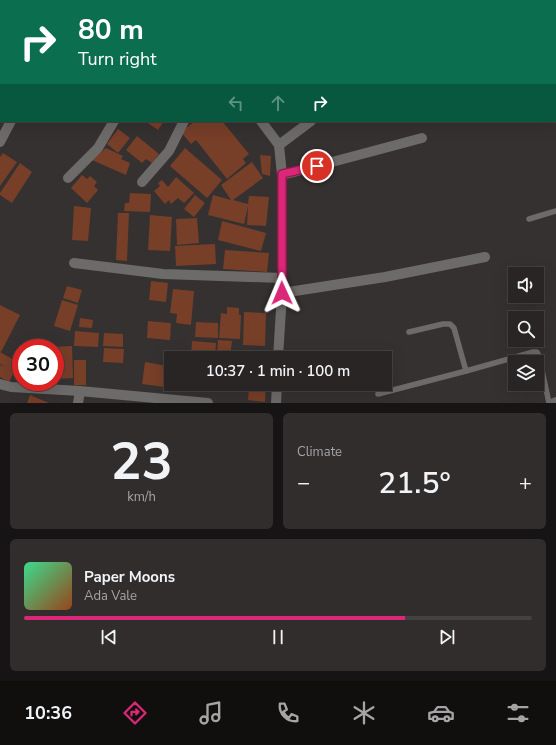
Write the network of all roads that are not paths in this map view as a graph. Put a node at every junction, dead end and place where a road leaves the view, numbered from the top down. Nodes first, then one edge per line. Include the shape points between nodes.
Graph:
1 (10, 122) edge
2 (113, 122) edge
3 (184, 122) edge
4 (261, 122) edge
5 (310, 122) edge
6 (422, 138) dead end
7 (0, 142) edge
8 (279, 145) junction
9 (282, 174) junction
10 (68, 178) dead end
11 (142, 182) dead end
12 (556, 211) edge
13 (529, 219) dead end
14 (485, 257) dead end
15 (74, 263) dead end
16 (282, 278) junction
17 (282, 293) junction
18 (409, 332) dead end
19 (278, 351) edge
20 (466, 371) junction
21 (0, 384) edge
22 (80, 391) junction
23 (277, 391) edge
24 (378, 394) dead end
25 (78, 403) edge
26 (208, 403) edge
27 (276, 403) edge
28 (549, 403) edge

1 - 7 street
2 - 10 street via 98,148
3 - 11 street via 169,151
4 - 8 street
5 - 8 street
6 - 9 street
8 - 9 street
9 - 16 street
12 - 13 lane
14 - 17 street via 385,277
15 - 16 street via 163,274
16 - 17 street
17 - 19 street
18 - 20 lane via 450,324 454,328
20 - 24 lane
20 - 28 lane via 537,352
21 - 22 street
22 - 25 street
22 - 26 street
23 - 27 street

